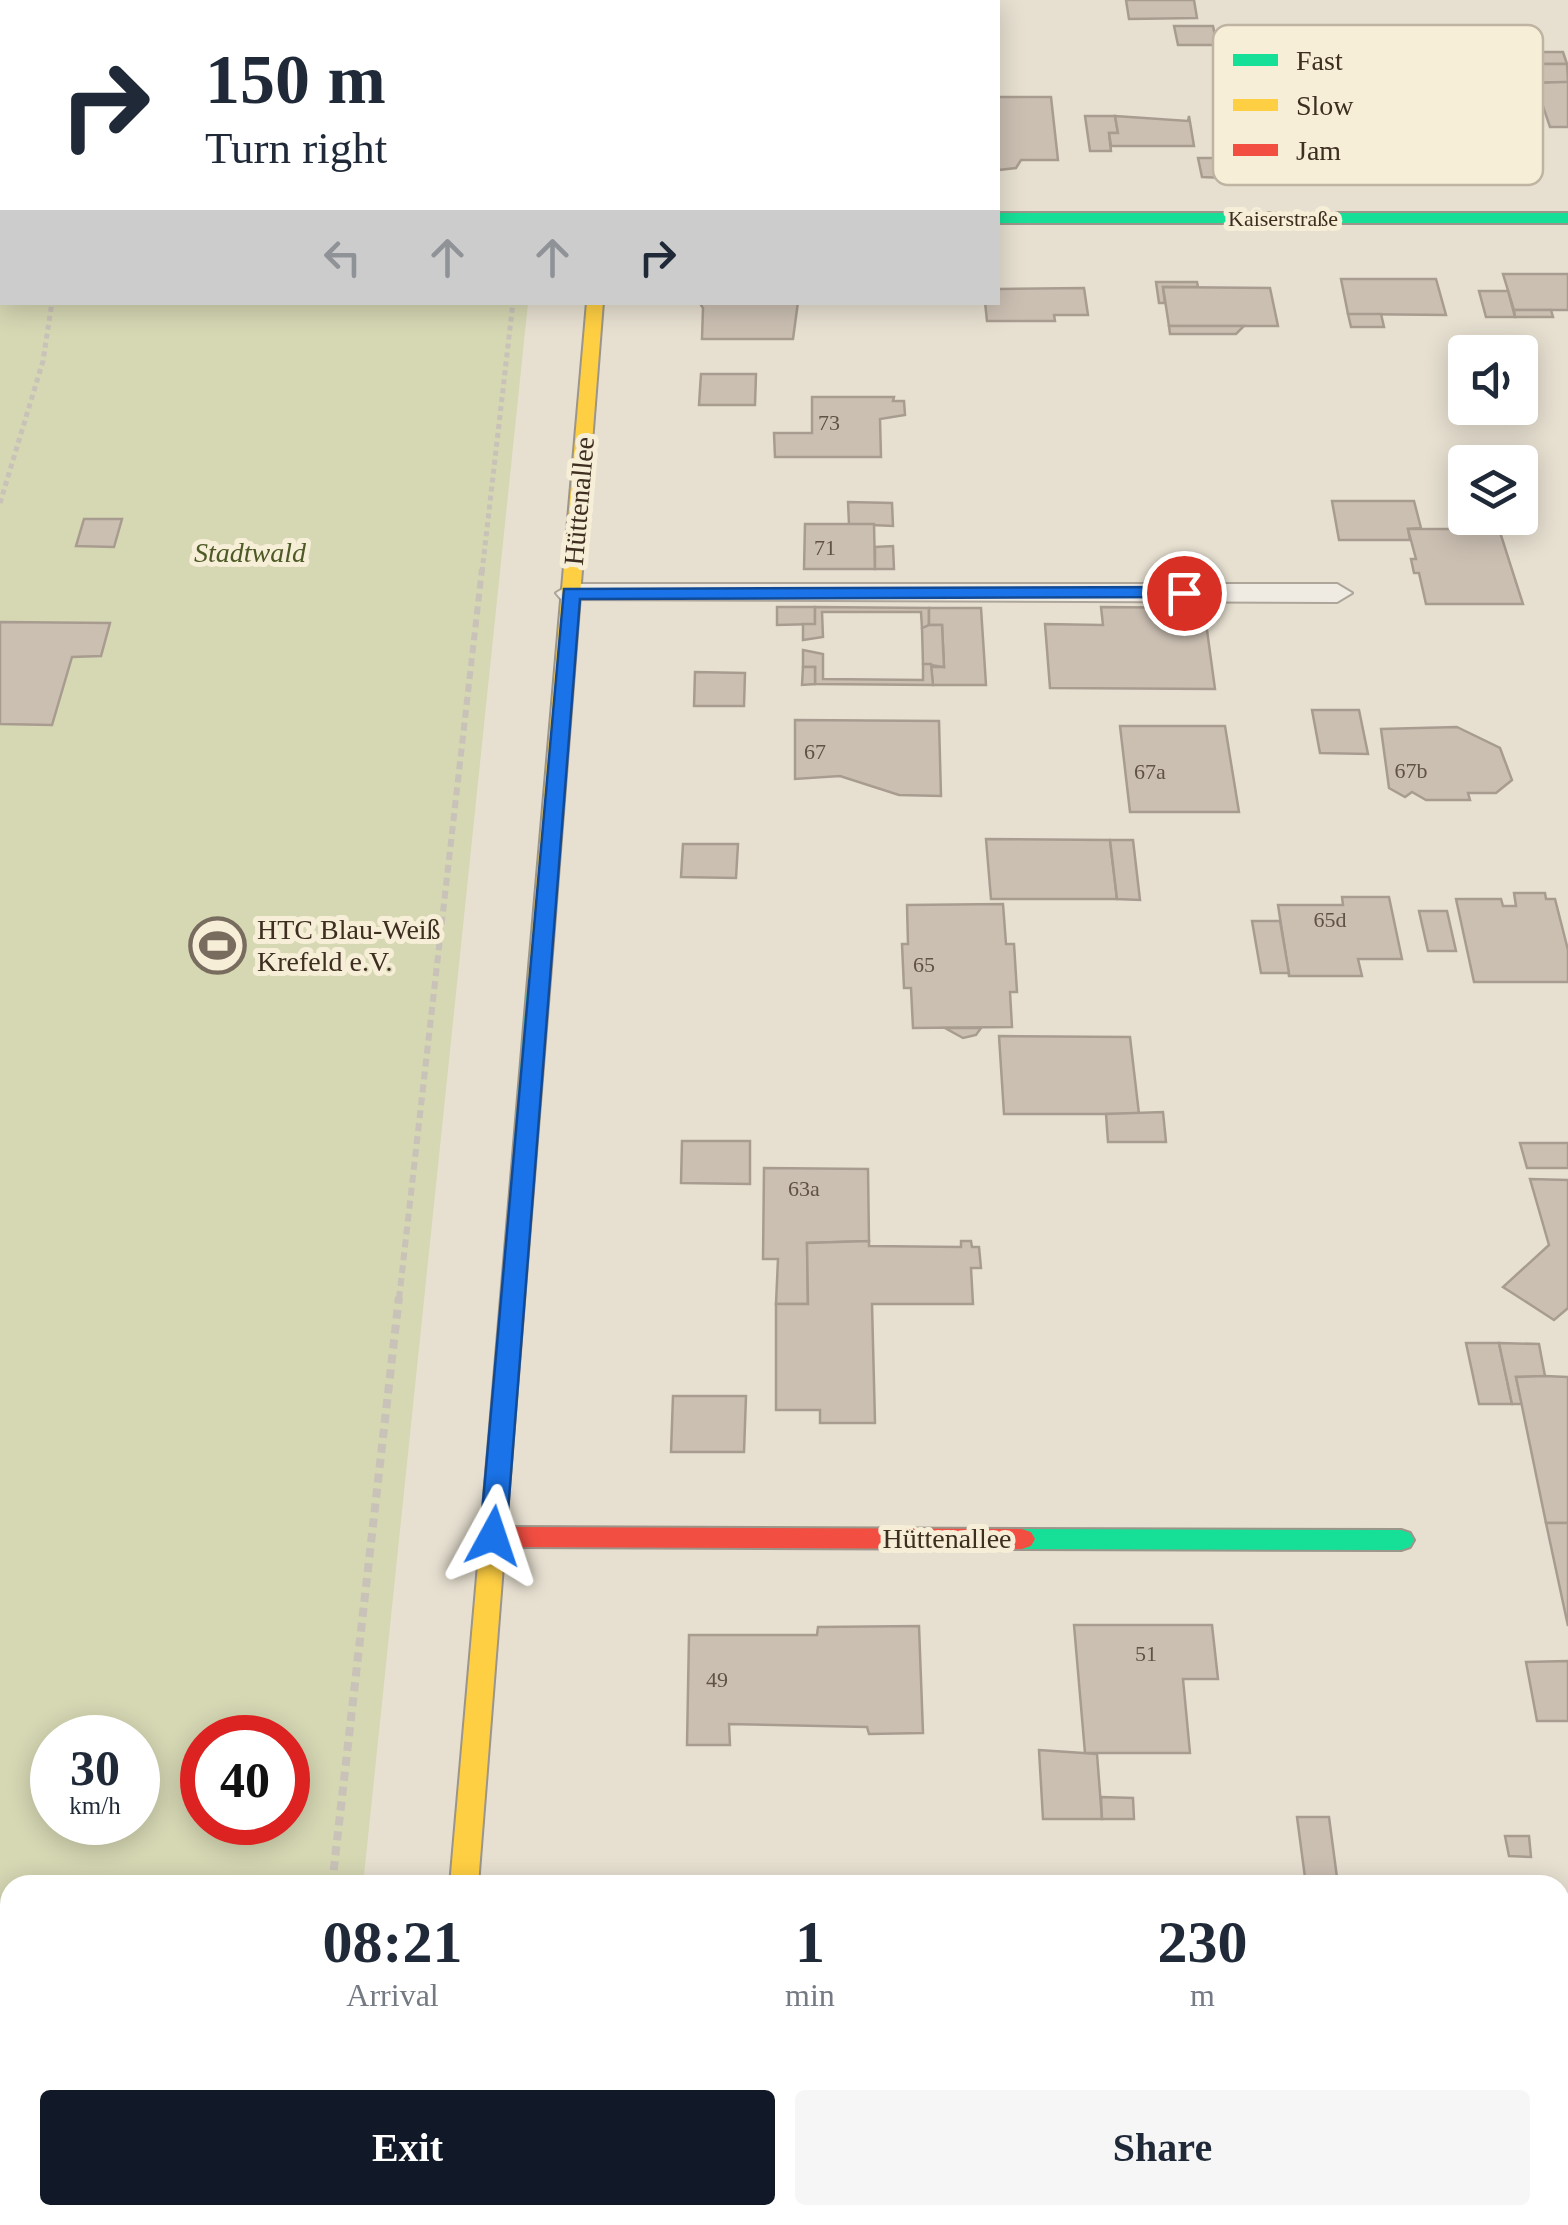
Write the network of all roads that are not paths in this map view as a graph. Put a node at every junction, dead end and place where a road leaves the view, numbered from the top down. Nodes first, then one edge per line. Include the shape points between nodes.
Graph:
1 (1000, 218) edge
2 (1568, 218) edge
3 (595, 305) edge
4 (571, 593) junction
5 (1337, 593) dead end
6 (493, 1536) junction
7 (1401, 1540) dead end
8 (465, 1875) edge

1 - 2 street, Kaiserstraße
3 - 4 street, Hüttenallee
4 - 5 lane
4 - 6 street, Hüttenallee
6 - 7 street, Hüttenallee
6 - 8 street, Hüttenallee

